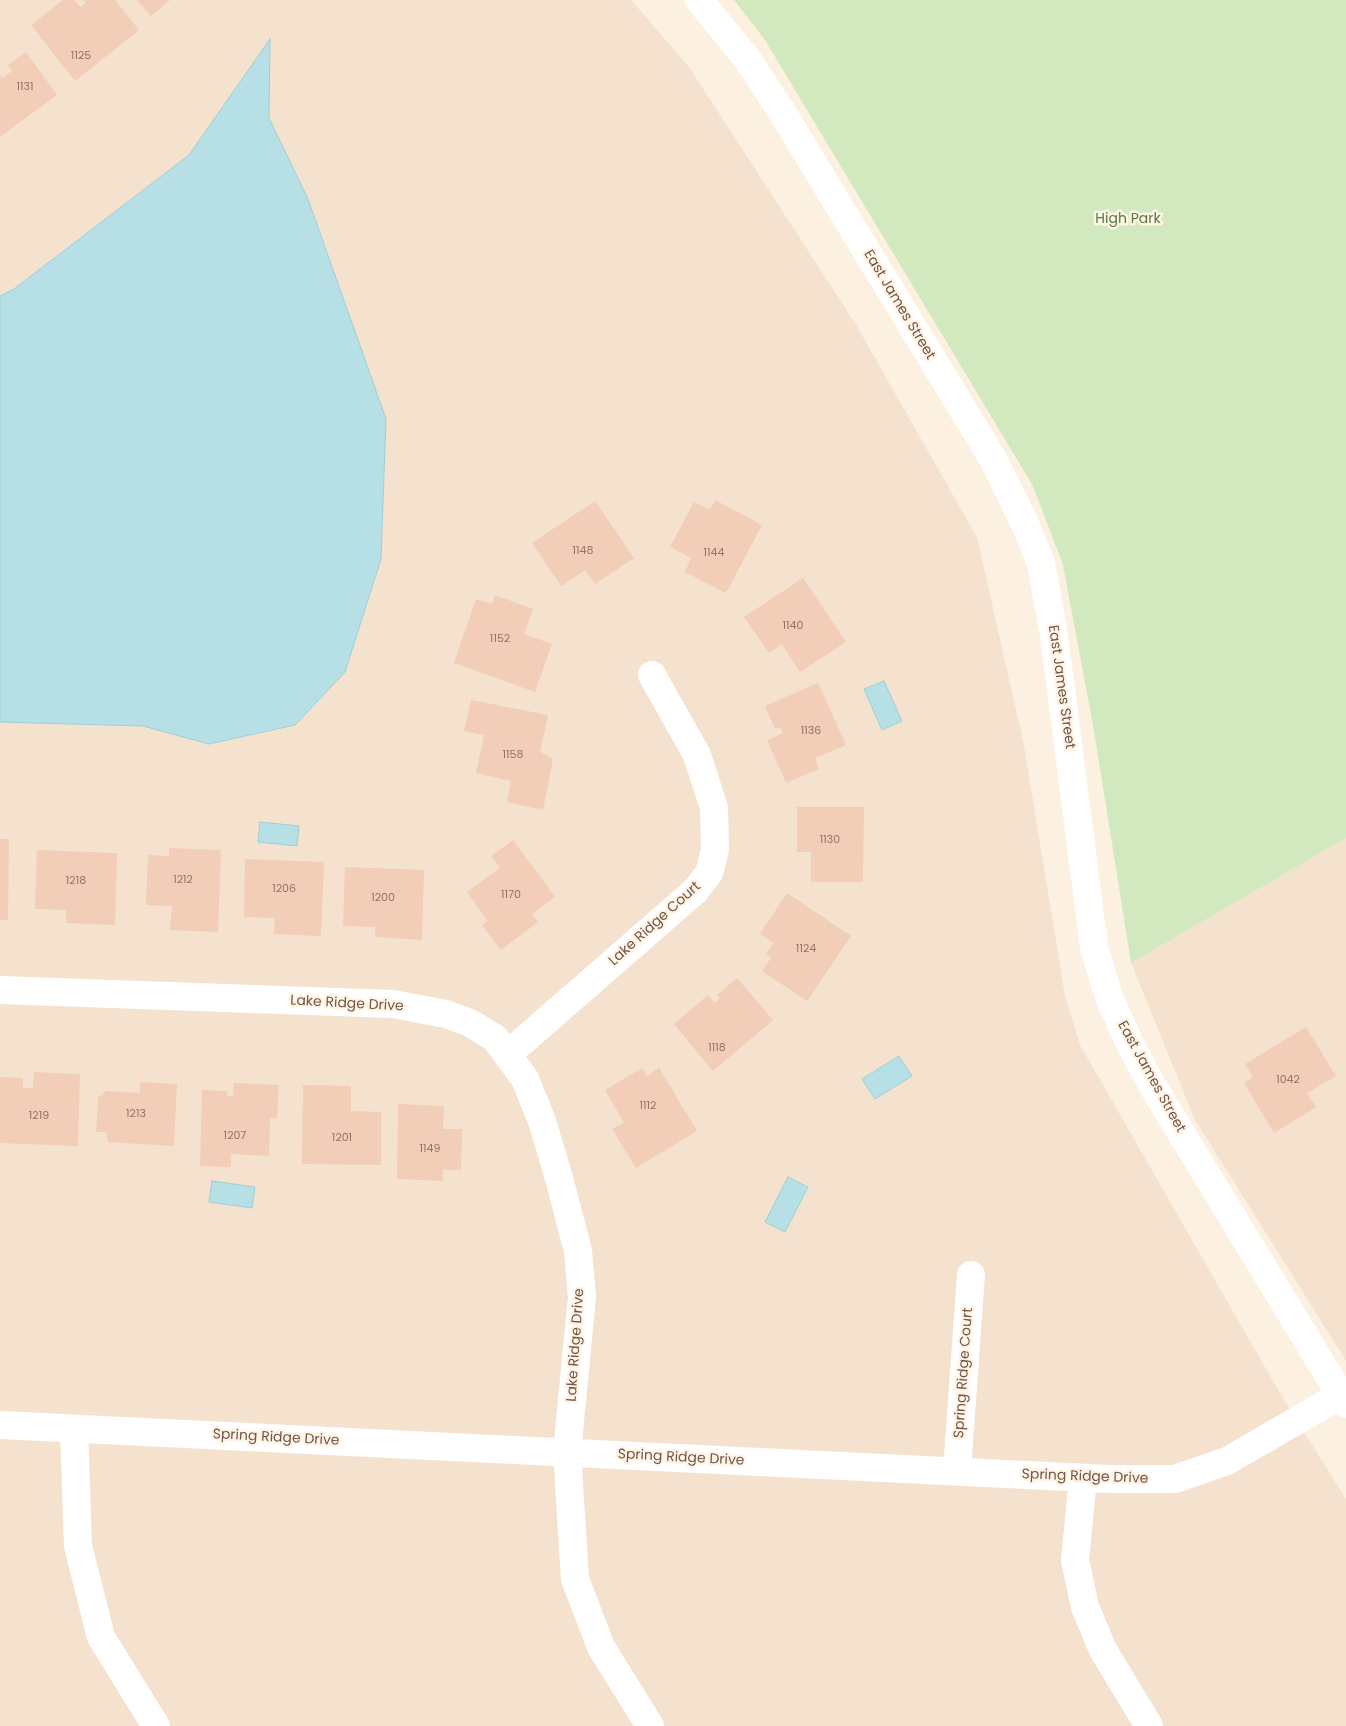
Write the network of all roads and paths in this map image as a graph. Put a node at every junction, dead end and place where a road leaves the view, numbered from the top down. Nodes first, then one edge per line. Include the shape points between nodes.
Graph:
1 (699, 0) edge
2 (652, 675) dead end
3 (0, 990) edge
4 (507, 1055) junction
5 (971, 1275) dead end
6 (1343, 1400) edge
7 (0, 1425) edge
8 (74, 1429) junction
9 (567, 1452) junction
10 (957, 1471) junction
11 (1083, 1478) junction
12 (156, 1726) edge
13 (650, 1726) edge
14 (1149, 1726) edge

1 - 6 street, East James Street via 748,60 785,117 993,459 1026,526 1041,563 1054,635 1094,947 1109,997 1152,1084
2 - 4 street, Lake Ridge Court via 697,755 714,808 715,850 709,873 695,892
3 - 4 street, Lake Ridge Drive via 392,1004 446,1014 470,1023 495,1038
4 - 9 street, Lake Ridge Drive via 525,1079 542,1121 578,1251 582,1297
5 - 10 street, Spring Ridge Court
6 - 11 street, Spring Ridge Drive via 1227,1461 1175,1479
7 - 8 street, Spring Ridge Drive
8 - 9 street, Spring Ridge Drive
8 - 12 street via 78,1546 101,1637
9 - 10 street, Spring Ridge Drive
9 - 13 street, Lake Ridge Drive via 575,1579 601,1647
10 - 11 street, Spring Ridge Drive
11 - 14 street via 1075,1560 1086,1607 1103,1650

